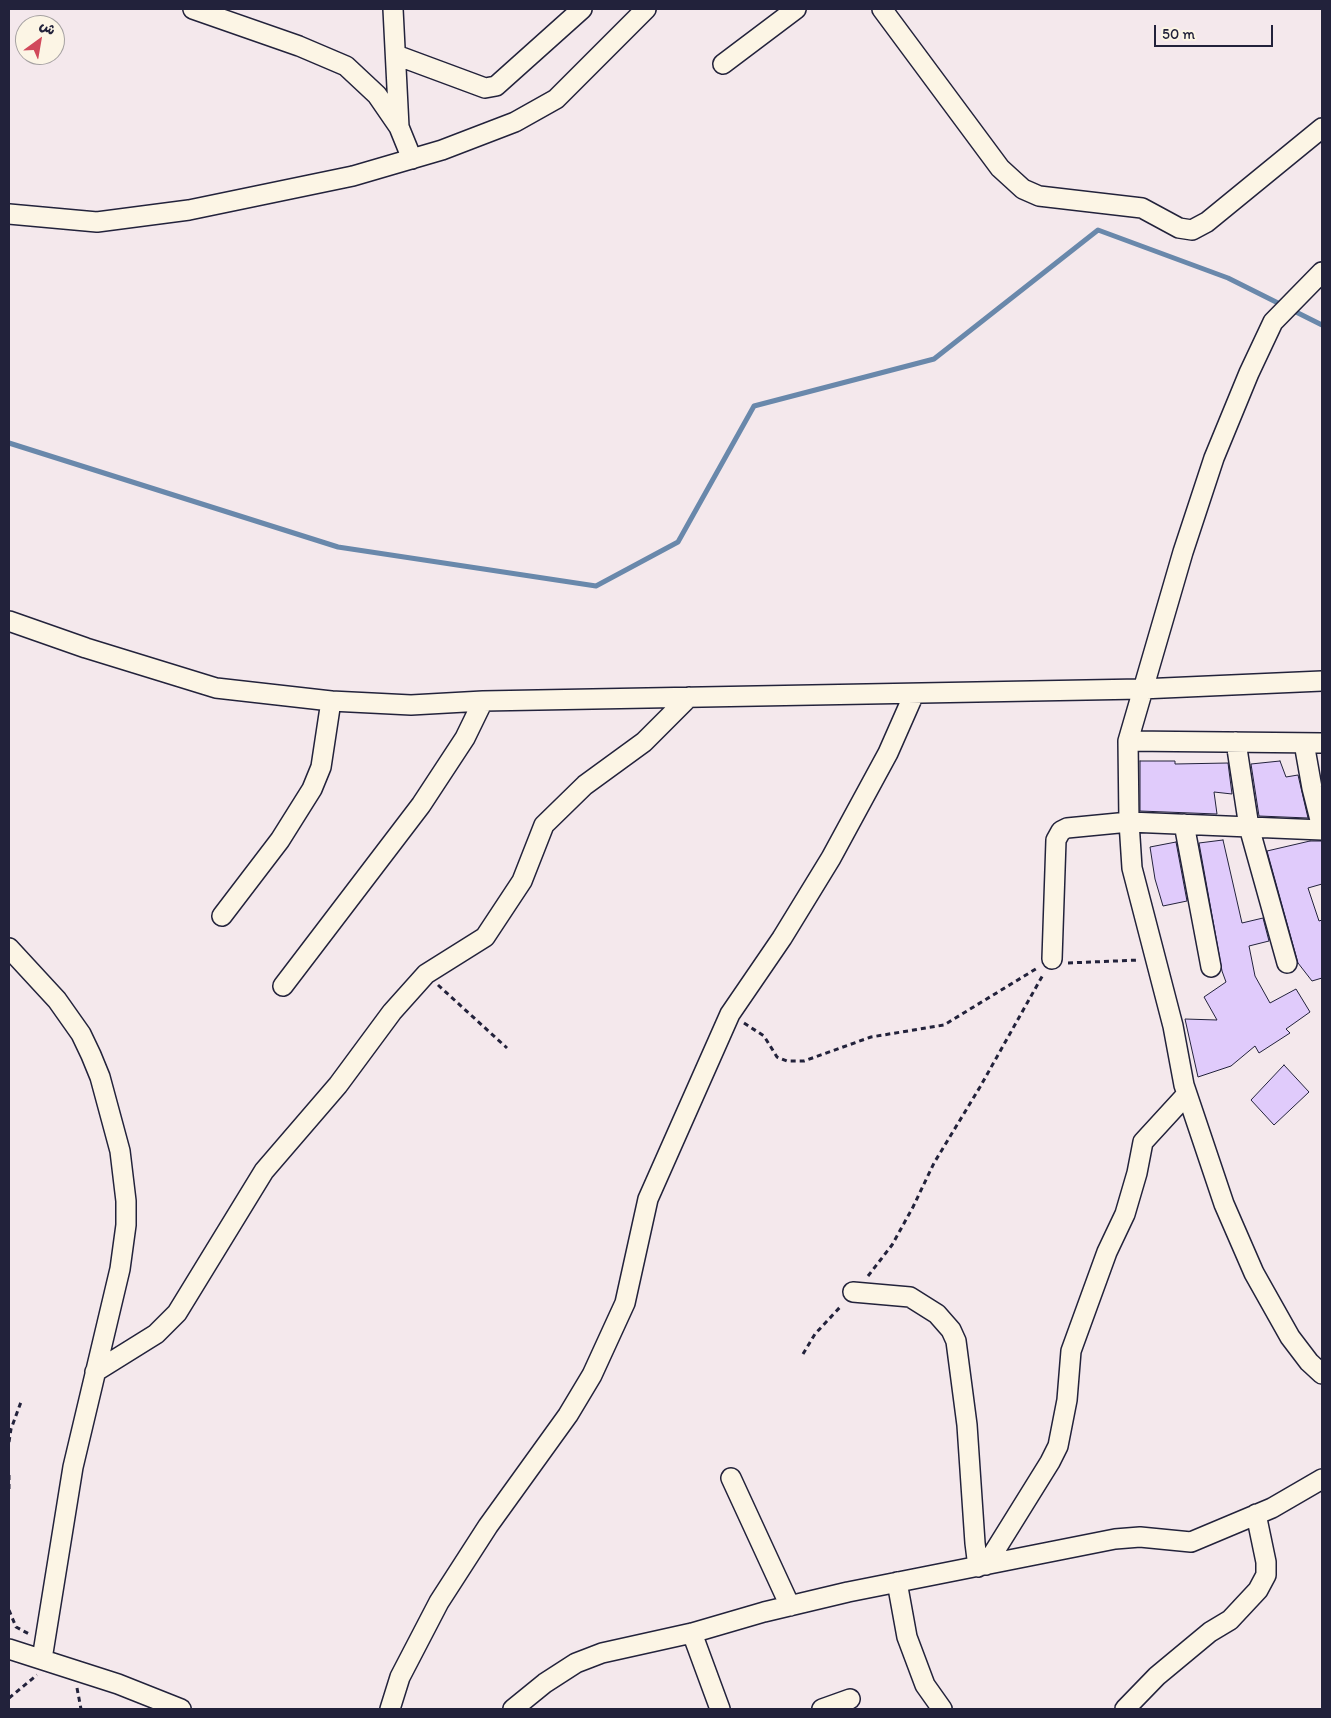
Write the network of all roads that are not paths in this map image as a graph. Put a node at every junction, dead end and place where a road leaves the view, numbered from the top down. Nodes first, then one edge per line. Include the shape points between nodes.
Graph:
1 (193, 9) edge
2 (393, 9) edge
3 (582, 9) edge
4 (646, 9) edge
5 (796, 9) edge
6 (882, 9) edge
7 (396, 55) junction
8 (723, 64) dead end
9 (399, 127) junction
10 (1322, 128) edge
11 (412, 159) junction
12 (9, 214) edge
13 (1322, 272) edge
14 (9, 621) edge
15 (1322, 681) edge
16 (1141, 689) junction
17 (914, 694) junction
18 (690, 697) junction
19 (331, 701) junction
20 (483, 701) junction
21 (1128, 741) junction
22 (1236, 742) junction
23 (1313, 743) edge
24 (1129, 822) junction
25 (1184, 824) junction
26 (1249, 827) junction
27 (1322, 829) edge
28 (222, 916) dead end
29 (9, 948) edge
30 (1052, 959) road end
31 (1287, 963) dead end
32 (1211, 967) dead end
33 (283, 986) dead end
34 (1188, 1094) junction
35 (853, 1292) road end
36 (94, 1372) junction
37 (1322, 1374) edge
38 (731, 1478) dead end
39 (1322, 1480) edge
40 (1256, 1514) junction
41 (982, 1566) junction
42 (897, 1582) junction
43 (790, 1606) junction
44 (692, 1633) junction
45 (9, 1649) edge
46 (46, 1654) junction
47 (850, 1699) dead end
48 (181, 1709) edge
49 (390, 1709) edge
50 (513, 1709) edge
51 (720, 1709) edge
52 (822, 1709) edge
53 (942, 1709) edge
54 (1125, 1709) edge

1 - 9 street via 346,66 378,95
2 - 7 street
3 - 7 street via 496,86 485,88
4 - 11 street via 556,99 515,122
5 - 8 street
6 - 10 street via 1000,168 1023,189 1039,196 1142,208 1179,228 1192,230 1207,222
7 - 9 street
9 - 11 street
11 - 12 street via 317,185 189,210 97,222
13 - 16 street via 1273,322 1214,458
14 - 19 street via 216,688
15 - 16 street
16 - 17 street
16 - 21 street
17 - 18 street
17 - 49 street via 888,753 831,858 730,1014 648,1199 625,1303 592,1375 439,1602 400,1677
18 - 20 street
18 - 36 street via 644,742 585,785 544,825 522,880 485,937 426,974 392,1012 338,1085 264,1171 177,1314 156,1334
19 - 20 street via 411,705
19 - 28 street via 321,766 312,789 280,840
20 - 33 street via 465,738 421,805
21 - 22 street
21 - 24 street
22 - 23 street
22 - 26 street
23 - 27 street via 1312,788
24 - 25 street
24 - 30 street via 1067,828 1060,832 1056,840
24 - 34 street via 1132,868 1157,958
25 - 26 street
25 - 32 street
26 - 27 street
26 - 31 street
29 - 36 street via 57,1000 81,1034 100,1077 120,1151 126,1202 124,1248
34 - 37 street via 1224,1204 1254,1274 1290,1337
34 - 41 street via 1143,1142 1128,1206 1107,1252 1071,1351 1067,1400 1058,1446
35 - 41 street via 910,1297 937,1314 951,1330 956,1341
36 - 46 street via 63,1522
38 - 43 street
39 - 40 street
40 - 41 street via 1191,1542 1140,1537 1115,1539
40 - 54 street via 1266,1562 1266,1575 1258,1590 1230,1620 1210,1632 1157,1676
41 - 42 street
42 - 43 street
42 - 53 street via 907,1637 925,1685
43 - 44 street
44 - 50 street via 602,1653 576,1663
44 - 51 street
45 - 46 street
46 - 48 street
47 - 52 street

